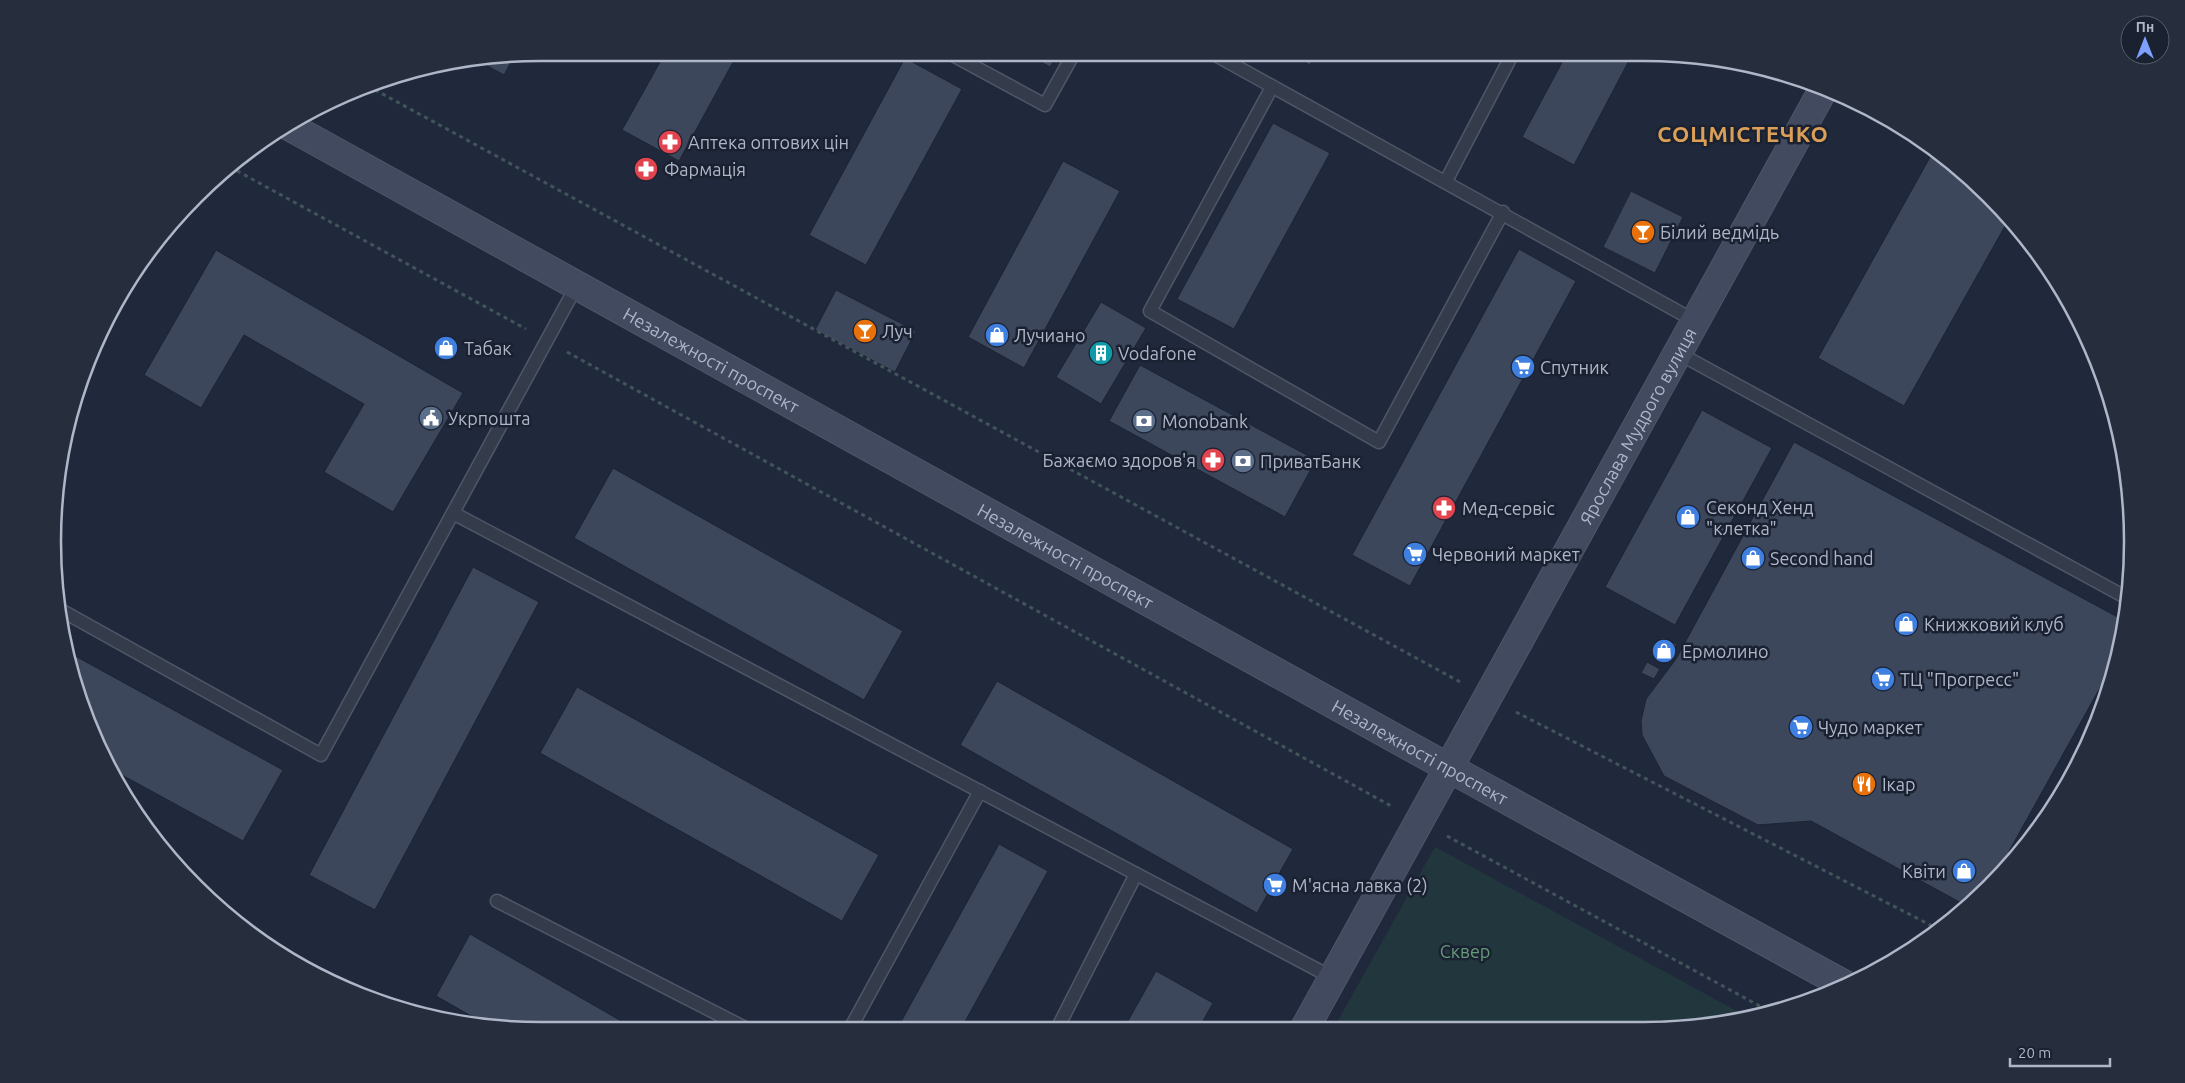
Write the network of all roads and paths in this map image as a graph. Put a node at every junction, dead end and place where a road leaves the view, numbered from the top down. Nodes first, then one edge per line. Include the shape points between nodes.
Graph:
1 (965, 61) edge
2 (1069, 61) edge
3 (1227, 61) edge
4 (1508, 61) edge
5 (1272, 87) junction
6 (377, 91) edge
7 (1820, 95) edge
8 (295, 130) edge
9 (236, 171) edge
10 (1446, 181) junction
11 (1503, 212) junction
12 (577, 285) junction
13 (1695, 321) junction
14 (546, 341) junction
15 (1678, 353) junction
16 (453, 513) junction
17 (2121, 595) edge
18 (66, 613) edge
19 (1488, 698) junction
20 (1449, 768) junction
21 (980, 791) junction
22 (1419, 821) junction
23 (1136, 874) junction
24 (497, 901) dead end
25 (1932, 926) edge
26 (1333, 978) junction
27 (1837, 981) edge
28 (1761, 1007) edge
29 (733, 1022) edge
30 (854, 1022) edge
31 (1061, 1022) edge
32 (1308, 1022) edge

1 - 2 lane via 1044,105
3 - 5 lane
4 - 10 lane
5 - 10 lane
5 - 11 lane via 1150,311 1380,442
6 - 19 path
7 - 13 street, Ярослава Мудрого вулиця
8 - 12 street, Незалежності проспект
9 - 14 path
10 - 11 lane
11 - 13 lane
12 - 14 lane
12 - 20 street, Незалежності проспект
13 - 15 street, Ярослава Мудрого вулиця
14 - 16 lane
14 - 22 path
15 - 17 lane
15 - 19 street, Ярослава Мудрого вулиця
16 - 18 lane via 321,755
16 - 21 lane
19 - 20 street, Ярослава Мудрого вулиця
19 - 25 path
20 - 22 street, Ярослава Мудрого вулиця
20 - 27 street, Незалежності проспект
21 - 23 lane
21 - 30 lane
22 - 26 street, Ярослава Мудрого вулиця
22 - 28 path
23 - 26 lane
23 - 31 lane
24 - 29 lane
26 - 32 street, Ярослава Мудрого вулиця

